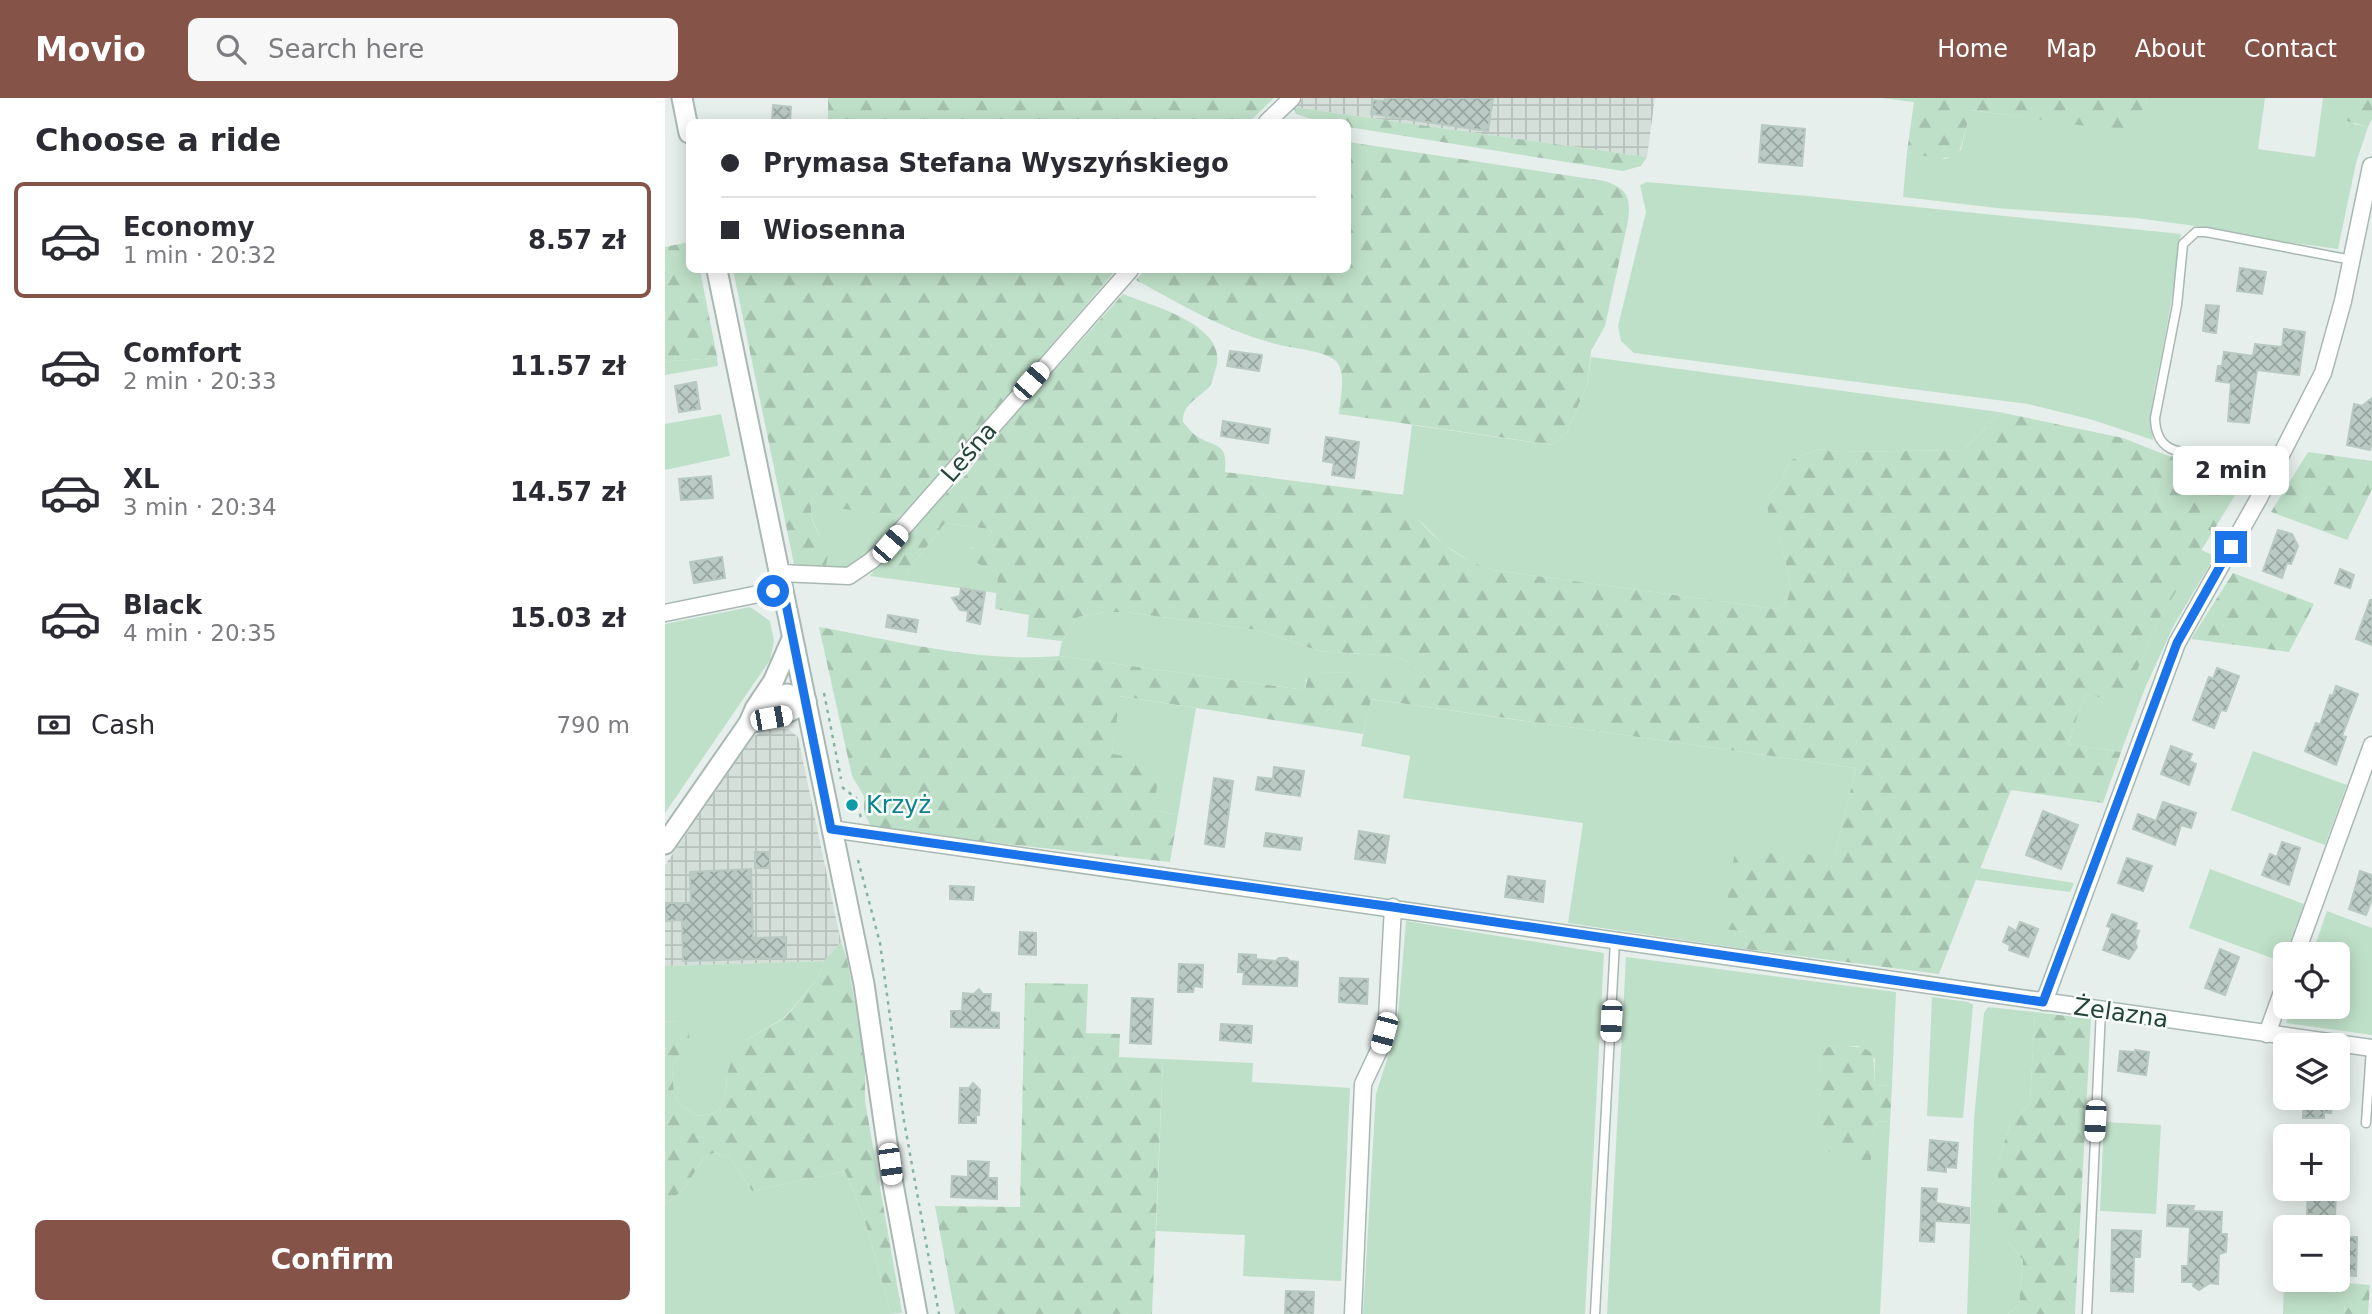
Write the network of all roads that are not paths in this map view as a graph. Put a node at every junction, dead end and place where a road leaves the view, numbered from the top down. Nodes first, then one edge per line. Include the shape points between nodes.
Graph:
1 (683, 98) edge
2 (1292, 98) edge
3 (687, 119) edge
4 (1270, 119) edge
5 (2371, 166) edge
6 (2352, 260) junction
7 (718, 273) edge
8 (1127, 273) edge
9 (2268, 481) junction
10 (781, 581) junction
11 (665, 613) edge
12 (792, 639) junction
13 (761, 700) junction
14 (806, 701) junction
15 (749, 723) junction
16 (2372, 745) edge
17 (831, 829) junction
18 (665, 844) edge
19 (1393, 907) junction
20 (1615, 941) junction
21 (2300, 942) edge
22 (2043, 1002) junction
23 (2101, 1010) junction
24 (2273, 1017) edge
25 (2267, 1034) junction
26 (2372, 1048) edge
27 (2366, 1124) dead end
28 (917, 1314) edge
29 (1353, 1314) edge
30 (1595, 1314) edge
31 (2087, 1314) edge

1 - 3 street
2 - 4 street
5 - 6 street
6 - 9 street via 2323,373
6 - 9 lane via 2206,232 2196,232 2183,244 2156,432 2168,448 2229,458
7 - 10 street
8 - 10 street, Leśna via 871,561 849,576 815,573
9 - 22 street via 2177,643
10 - 11 street, Leśna
10 - 12 street
12 - 13 street
12 - 14 street
13 - 14 street via 787,694
13 - 15 street
14 - 15 street via 785,715
14 - 17 street
15 - 18 street
16 - 21 street
17 - 19 street, Żelazna
17 - 28 street via 864,984
19 - 20 street, Żelazna
19 - 29 street via 1385,1026 1363,1084
20 - 22 street, Żelazna
20 - 30 lane
22 - 23 street, Żelazna
23 - 25 street, Żelazna
23 - 31 lane
24 - 25 street
25 - 26 street, Żelazna
26 - 27 lane

